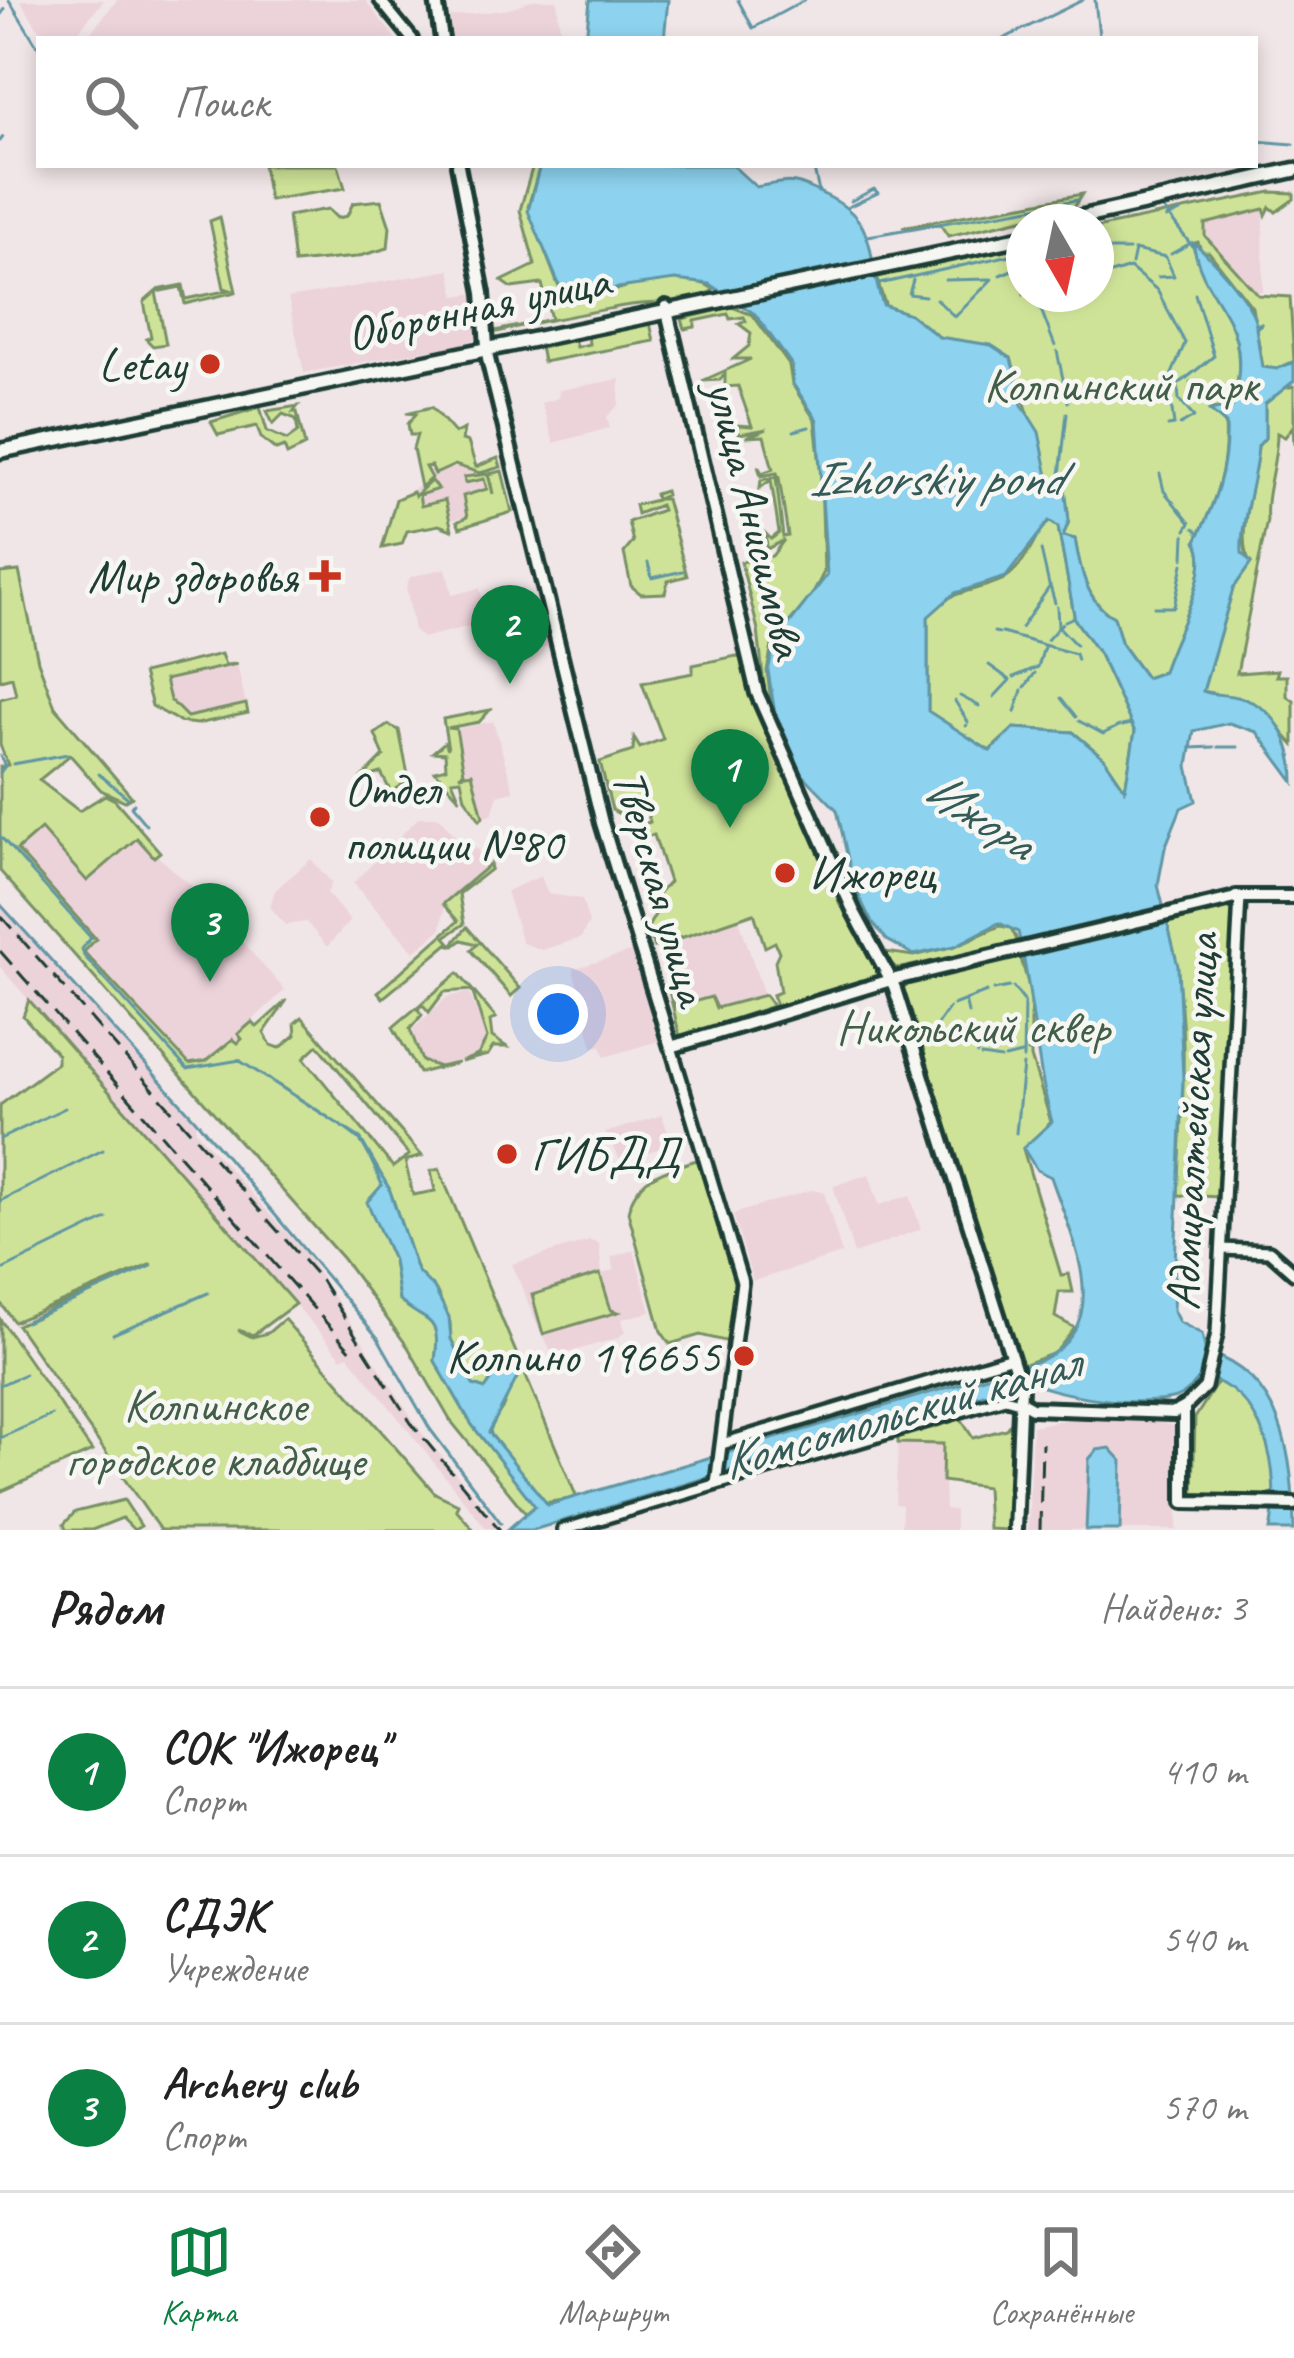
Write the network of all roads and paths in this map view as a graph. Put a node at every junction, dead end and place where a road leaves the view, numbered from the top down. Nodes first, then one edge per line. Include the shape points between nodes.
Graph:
1 (380, 0) edge
2 (436, 0) edge
3 (410, 36) edge
4 (442, 36) edge
5 (459, 168) edge
6 (1294, 173) edge
7 (1144, 207) junction
8 (1114, 212) edge
9 (1114, 215) edge
10 (1006, 237) edge
11 (666, 311) junction
12 (486, 345) junction
13 (0, 447) edge
14 (1240, 897) junction
15 (1294, 897) edge
16 (890, 978) junction
17 (670, 1045) junction
18 (1222, 1249) junction
19 (1294, 1273) edge
20 (1013, 1361) junction
21 (1023, 1402) junction
22 (1184, 1408) junction
23 (721, 1448) junction
24 (717, 1481) junction
25 (1294, 1504) edge
26 (563, 1530) edge
27 (1016, 1530) edge

1 - 3 street
2 - 4 main road
5 - 12 main road, Тверская улица
6 - 7 main road
7 - 8 main road
7 - 9 main road
10 - 11 main road, Оборонная улица
11 - 12 main road, Оборонная улица
11 - 16 main road, улица Анисимова via 764,709
12 - 13 main road, Оборонная улица
12 - 17 main road, Тверская улица via 605,834
14 - 15 main road
14 - 16 main road
14 - 18 street, Адмиралтейская улица
16 - 17 main road
16 - 20 main road, улица Анисимова
17 - 23 street, Тверская улица via 742,1282
18 - 19 street via 1268,1251
18 - 22 street, Адмиралтейская улица via 1215,1351 1198,1398
20 - 21 main road, улица Анисимова
20 - 23 street
21 - 22 main road
21 - 24 street via 1009,1397
21 - 27 main road, улица Анисимова
22 - 25 main road via 1184,1502
23 - 24 street, Тверская улица
24 - 26 street

